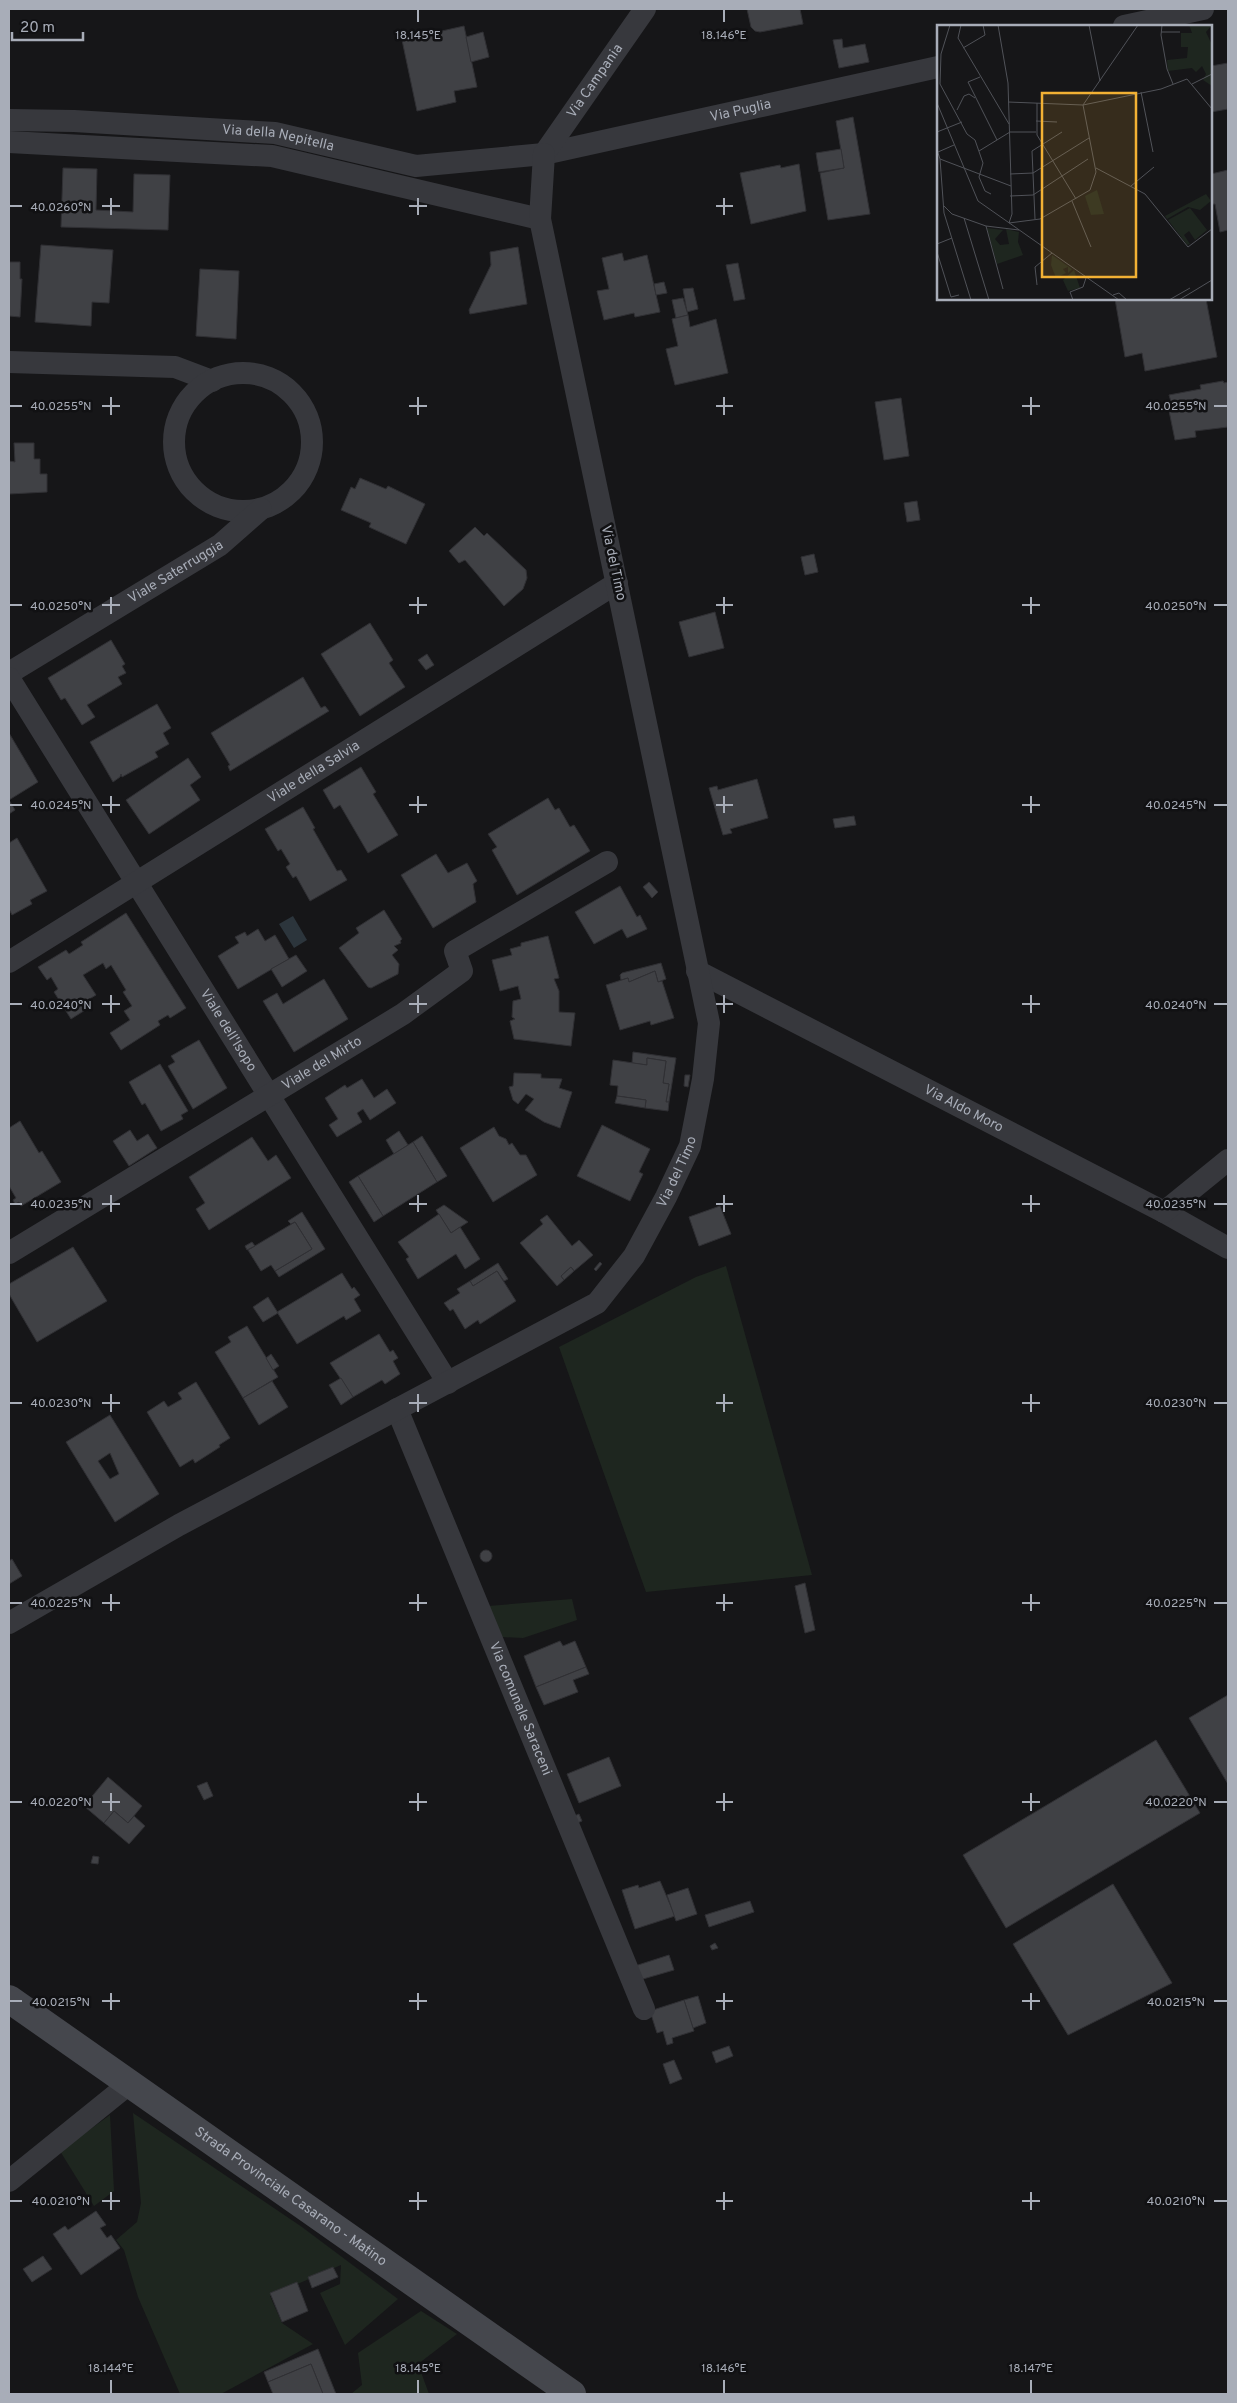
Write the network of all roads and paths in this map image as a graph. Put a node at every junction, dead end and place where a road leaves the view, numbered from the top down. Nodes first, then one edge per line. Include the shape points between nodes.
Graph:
1 (645, 9) edge
2 (1203, 9) edge
3 (1129, 25) edge
4 (937, 67) edge
5 (9, 120) edge
6 (9, 142) edge
7 (544, 154) junction
8 (540, 219) junction
9 (9, 362) edge
10 (212, 381) junction
11 (261, 509) junction
12 (617, 583) junction
13 (9, 673) edge
14 (9, 678) edge
15 (607, 862) dead end
16 (136, 884) junction
17 (9, 962) edge
18 (698, 972) junction
19 (268, 1096) junction
20 (1228, 1160) edge
21 (1164, 1212) junction
22 (1228, 1248) edge
23 (9, 1253) edge
24 (448, 1383) junction
25 (397, 1409) junction
26 (9, 1623) edge
27 (9, 1999) edge
28 (644, 2009) dead end
29 (129, 2084) junction
30 (9, 2181) edge
31 (572, 2394) edge

1 - 7 street, Via Campania
2 - 3 street
4 - 7 street, Via Puglia
5 - 7 street, Via della Nepitella via 276,132 416,166
6 - 8 street, Via della Nepitella via 272,156
7 - 8 street, Via del Timo
8 - 12 street, Via del Timo
9 - 10 street via 175,367
10 - 11 street, Viale Saterruggia via 194,394 181,412 174,434 175,456 183,477 197,494 217,506 239,512
10 - 11 street, Viale Saterruggia via 234,374 257,375 272,380 296,398 308,418 313,440 309,463 299,484 282,500
11 - 13 street, Viale Saterruggia via 220,545
12 - 16 street, Viale della Salvia
12 - 18 street, Via del Timo
14 - 16 street, Viale dell'Isopo
15 - 19 street, Viale del Mirto via 455,951 462,972 403,1014
16 - 17 street, Viale della Salvia
16 - 19 street, Viale dell'Isopo
18 - 21 street, Via Aldo Moro
18 - 24 street, Via del Timo via 708,1023 703,1079 690,1146 634,1256 597,1303
19 - 23 street, Viale del Mirto
19 - 24 street, Viale dell'Isopo
20 - 21 street
21 - 22 street, Via Aldo Moro
24 - 25 street
25 - 26 street via 180,1525
25 - 28 street, Via comunale Saraceni
27 - 29 main road, Strada Provinciale Casarano - Matino
29 - 30 street
29 - 31 main road, Strada Provinciale Casarano - Matino

